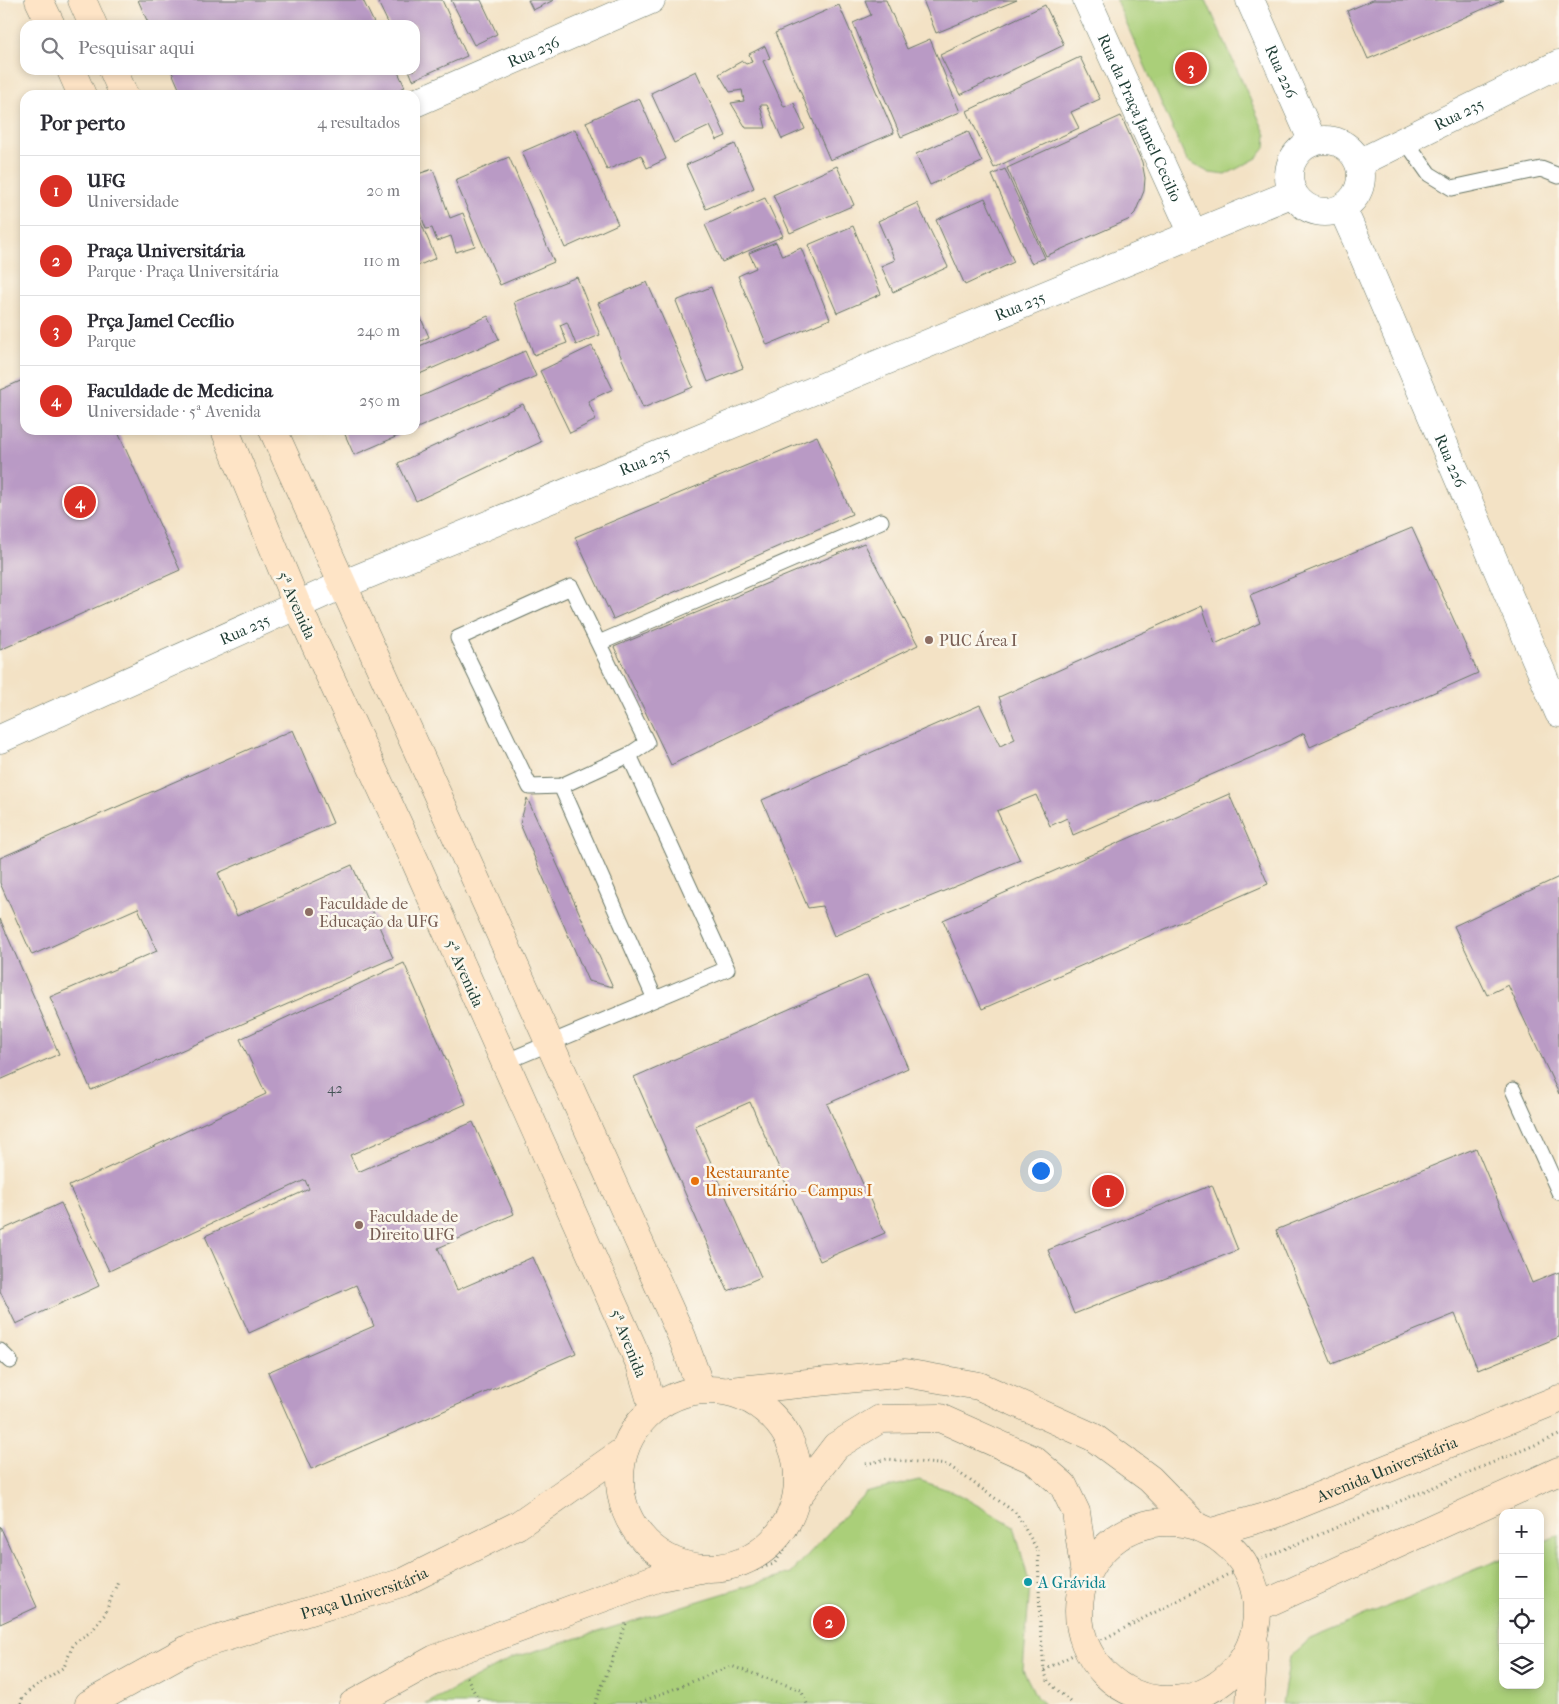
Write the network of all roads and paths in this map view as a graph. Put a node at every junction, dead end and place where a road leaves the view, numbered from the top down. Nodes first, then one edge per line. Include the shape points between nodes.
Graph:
1 (39, 0) edge
2 (82, 0) edge
3 (651, 0) edge
4 (1087, 0) edge
5 (1250, 0) edge
6 (48, 20) edge
7 (91, 20) edge
8 (1559, 64) edge
9 (73, 75) edge
10 (115, 75) edge
11 (80, 90) edge
12 (122, 90) edge
13 (420, 102) edge
14 (1405, 140) junction
15 (1313, 142) junction
16 (1359, 163) junction
17 (1559, 176) edge
18 (1293, 193) junction
19 (1342, 208) junction
20 (1193, 234) junction
21 (226, 435) edge
22 (275, 435) edge
23 (881, 521) dead end
24 (342, 585) junction
25 (297, 605) junction
26 (599, 643) junction
27 (1559, 713) edge
28 (0, 738) edge
29 (629, 755) junction
30 (561, 786) junction
31 (656, 999) junction
32 (550, 1044) junction
33 (505, 1062) junction
34 (1513, 1090) dead end
35 (1559, 1192) edge
36 (701, 1389) junction
37 (729, 1391) junction
38 (1559, 1399) edge
39 (653, 1408) junction
40 (1559, 1435) edge
41 (622, 1452) junction
42 (862, 1465) dead end
43 (1559, 1471) edge
44 (797, 1497) junction
45 (800, 1525) dead end
46 (1203, 1528) junction
47 (1246, 1565) junction
48 (711, 1575) junction
49 (1085, 1575) junction
50 (118, 1581) dead end
51 (1258, 1607) junction
52 (628, 1618) dead end
53 (1255, 1638) junction
54 (1084, 1650) junction
55 (463, 1670) dead end
56 (1044, 1670) junction
57 (1169, 1702) edge
58 (21, 1704) edge
59 (89, 1704) edge
60 (353, 1704) edge
61 (480, 1704) edge
62 (595, 1704) edge
63 (636, 1704) edge
64 (807, 1704) edge
65 (1072, 1704) edge
66 (1250, 1704) edge

1 - 6 main road
2 - 7 main road
3 - 13 street, Rua 236
4 - 20 street, Rua da Praça Jamel Cecilio
5 - 15 street, Rua 226
8 - 14 street, Rua 235
9 - 11 main road
10 - 12 main road
14 - 16 street, Rua 235
14 - 17 lane via 1429,174 1452,188 1541,169
15 - 16 street via 1335,141 1346,146
15 - 18 street via 1304,146 1291,163 1288,173
16 - 19 street via 1361,174 1357,194
18 - 19 street via 1300,202 1320,212
18 - 20 street, Rua 235
19 - 27 street, Rua 226
20 - 24 street, Rua 235
21 - 25 main road, 5ª Avenida
22 - 24 main road
23 - 26 lane
24 - 25 street, Rua 235
24 - 32 main road
25 - 28 street, Rua 235
25 - 33 main road, 5ª Avenida
26 - 29 lane via 647,743
26 - 30 lane via 572,587 458,638 530,787
29 - 30 lane
29 - 31 lane via 727,969
30 - 31 lane
31 - 32 lane
32 - 33 lane
32 - 36 main road via 682,1337
33 - 39 main road, 5ª Avenida via 640,1364
34 - 35 lane
36 - 37 main road
36 - 39 main road via 676,1395
37 - 44 main road via 755,1402 776,1419 791,1442 799,1469
37 - 46 main road via 905,1373 978,1386 1093,1437 1150,1479
38 - 46 main road, Avenida Universitária via 1275,1514
39 - 41 main road via 640,1421
40 - 47 path
41 - 48 main road via 618,1479 622,1506 634,1529 653,1549
41 - 59 main road, Praça Universitária via 518,1525 404,1582 190,1648
42 - 56 path via 887,1459 948,1465 1016,1513 1038,1551
43 - 51 main road
44 - 48 main road via 788,1521 773,1542 752,1557
44 - 49 main road via 836,1446 880,1419 940,1418 1034,1460 1063,1485 1076,1512
45 - 48 path via 774,1564
46 - 47 main road via 1231,1546
46 - 49 main road via 1168,1521 1142,1525 1118,1536 1099,1553
47 - 51 main road via 1256,1588
47 - 54 path
48 - 60 main road via 660,1577 435,1659
49 - 54 main road via 1079,1599
50 - 58 path via 105,1614 92,1631 74,1643 64,1667 30,1690
51 - 53 main road
52 - 62 path
53 - 57 main road via 1236,1670 1222,1683 1206,1692
53 - 66 main road
54 - 56 path
54 - 57 main road via 1109,1681 1135,1693
55 - 61 path
56 - 65 path via 1048,1681
63 - 64 path via 731,1666 801,1690

